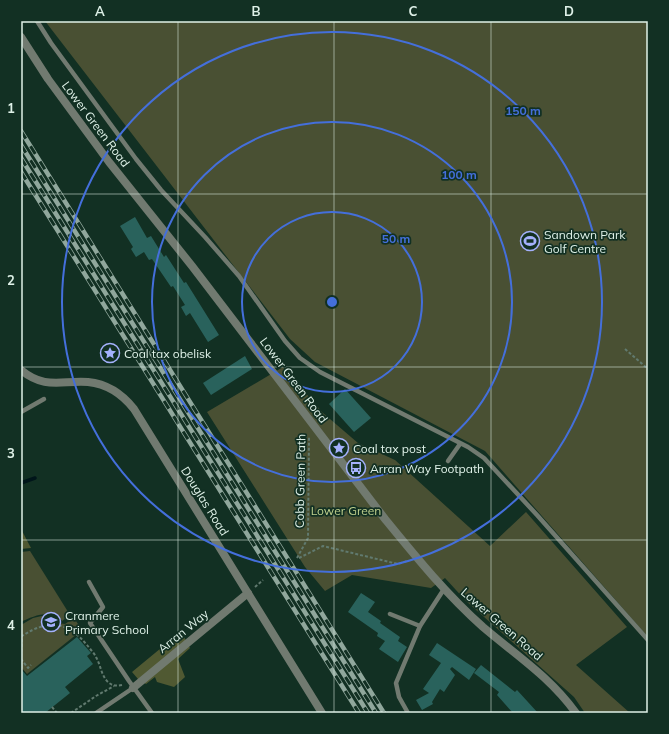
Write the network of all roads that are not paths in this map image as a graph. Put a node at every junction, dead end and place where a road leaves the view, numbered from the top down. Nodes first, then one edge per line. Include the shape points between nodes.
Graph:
1 (37, 21) edge
2 (21, 37) edge
3 (22, 374) edge
4 (44, 399) dead end
5 (21, 412) edge
6 (460, 444) junction
7 (448, 461) dead end
8 (89, 582) dead end
9 (444, 589) junction
10 (248, 593) junction
11 (390, 614) dead end
12 (420, 626) junction
13 (648, 640) edge
14 (131, 684) junction
15 (96, 713) edge
16 (152, 713) edge
17 (322, 713) edge
18 (408, 713) edge
19 (576, 713) edge

1 - 6 lane via 136,159 238,276 300,358 320,372
2 - 9 street, Lower Green Road via 48,79 109,162 192,266 385,519
3 - 10 street, Douglas Road via 47,383 102,384 126,399
4 - 5 lane
6 - 7 lane
6 - 13 lane via 484,458
8 - 14 lane via 103,607 90,623
9 - 12 lane
9 - 19 street, Lower Green Road via 484,628 544,677
10 - 14 street, Arran Way
10 - 17 street, Douglas Road
11 - 12 lane
12 - 18 lane via 396,683 399,697
14 - 15 lane
14 - 16 lane

